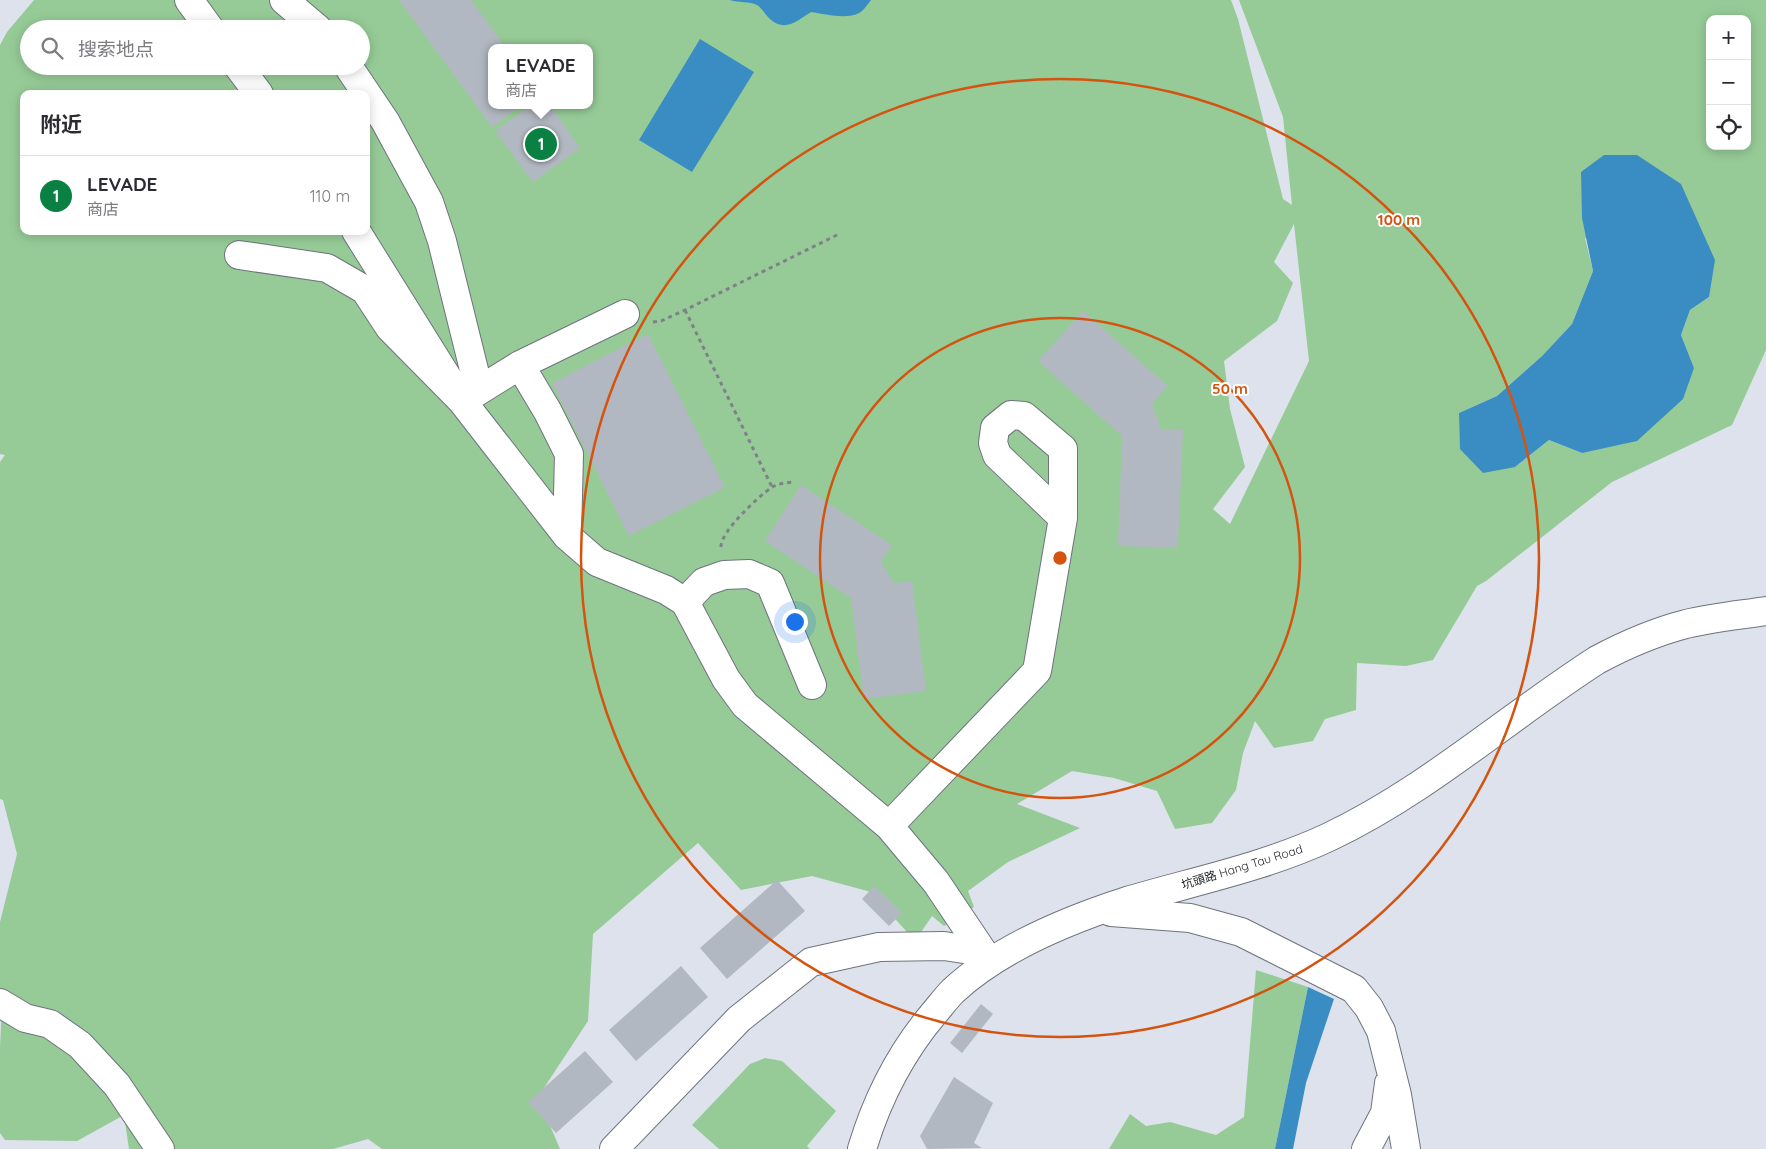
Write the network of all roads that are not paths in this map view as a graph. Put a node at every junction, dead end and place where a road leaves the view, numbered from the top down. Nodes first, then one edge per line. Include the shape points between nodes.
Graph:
1 (188, 0) edge
2 (284, 0) edge
3 (203, 20) edge
4 (307, 20) edge
5 (244, 75) edge
6 (354, 75) edge
7 (255, 90) edge
8 (364, 90) edge
9 (370, 98) edge
10 (359, 235) edge
11 (239, 255) dead end
12 (625, 314) road end
13 (520, 365) junction
14 (471, 396) junction
15 (1063, 518) dead end
16 (567, 536) junction
17 (685, 602) junction
18 (1766, 611) edge
19 (812, 685) dead end
20 (889, 826) junction
21 (1099, 911) junction
22 (987, 957) junction
23 (0, 1003) edge
24 (1391, 1069) junction
25 (160, 1149) edge
26 (614, 1149) edge
27 (862, 1149) edge
28 (1366, 1149) edge
29 (1406, 1149) edge

1 - 3 street
2 - 4 street
5 - 7 street
6 - 8 street
9 - 14 street via 429,202 442,241
10 - 14 street
11 - 14 street via 327,268 365,290 390,328
12 - 13 street
13 - 14 street
13 - 16 street via 568,454
14 - 16 street
15 - 20 street via 1038,671
16 - 17 street via 598,562 666,590
17 - 19 street via 704,582 724,574 749,574 770,584
17 - 20 street via 726,680 745,705
18 - 21 street, 坑頭路 Hang Tau Road via 1688,624 1622,646 1574,675 1428,780 1331,836 1270,860
20 - 22 street via 936,882
21 - 22 street, 坑頭路 Hang Tau Road
21 - 24 street via 1190,918 1241,932 1354,990 1382,1031
22 - 26 street via 944,946 879,947 811,962 739,1019
22 - 27 street, 坑頭路 Hang Tau Road via 922,1028 902,1056 881,1096
23 - 25 street via 25,1018 50,1024 80,1045 117,1085
24 - 28 street via 1385,1113
24 - 29 street

